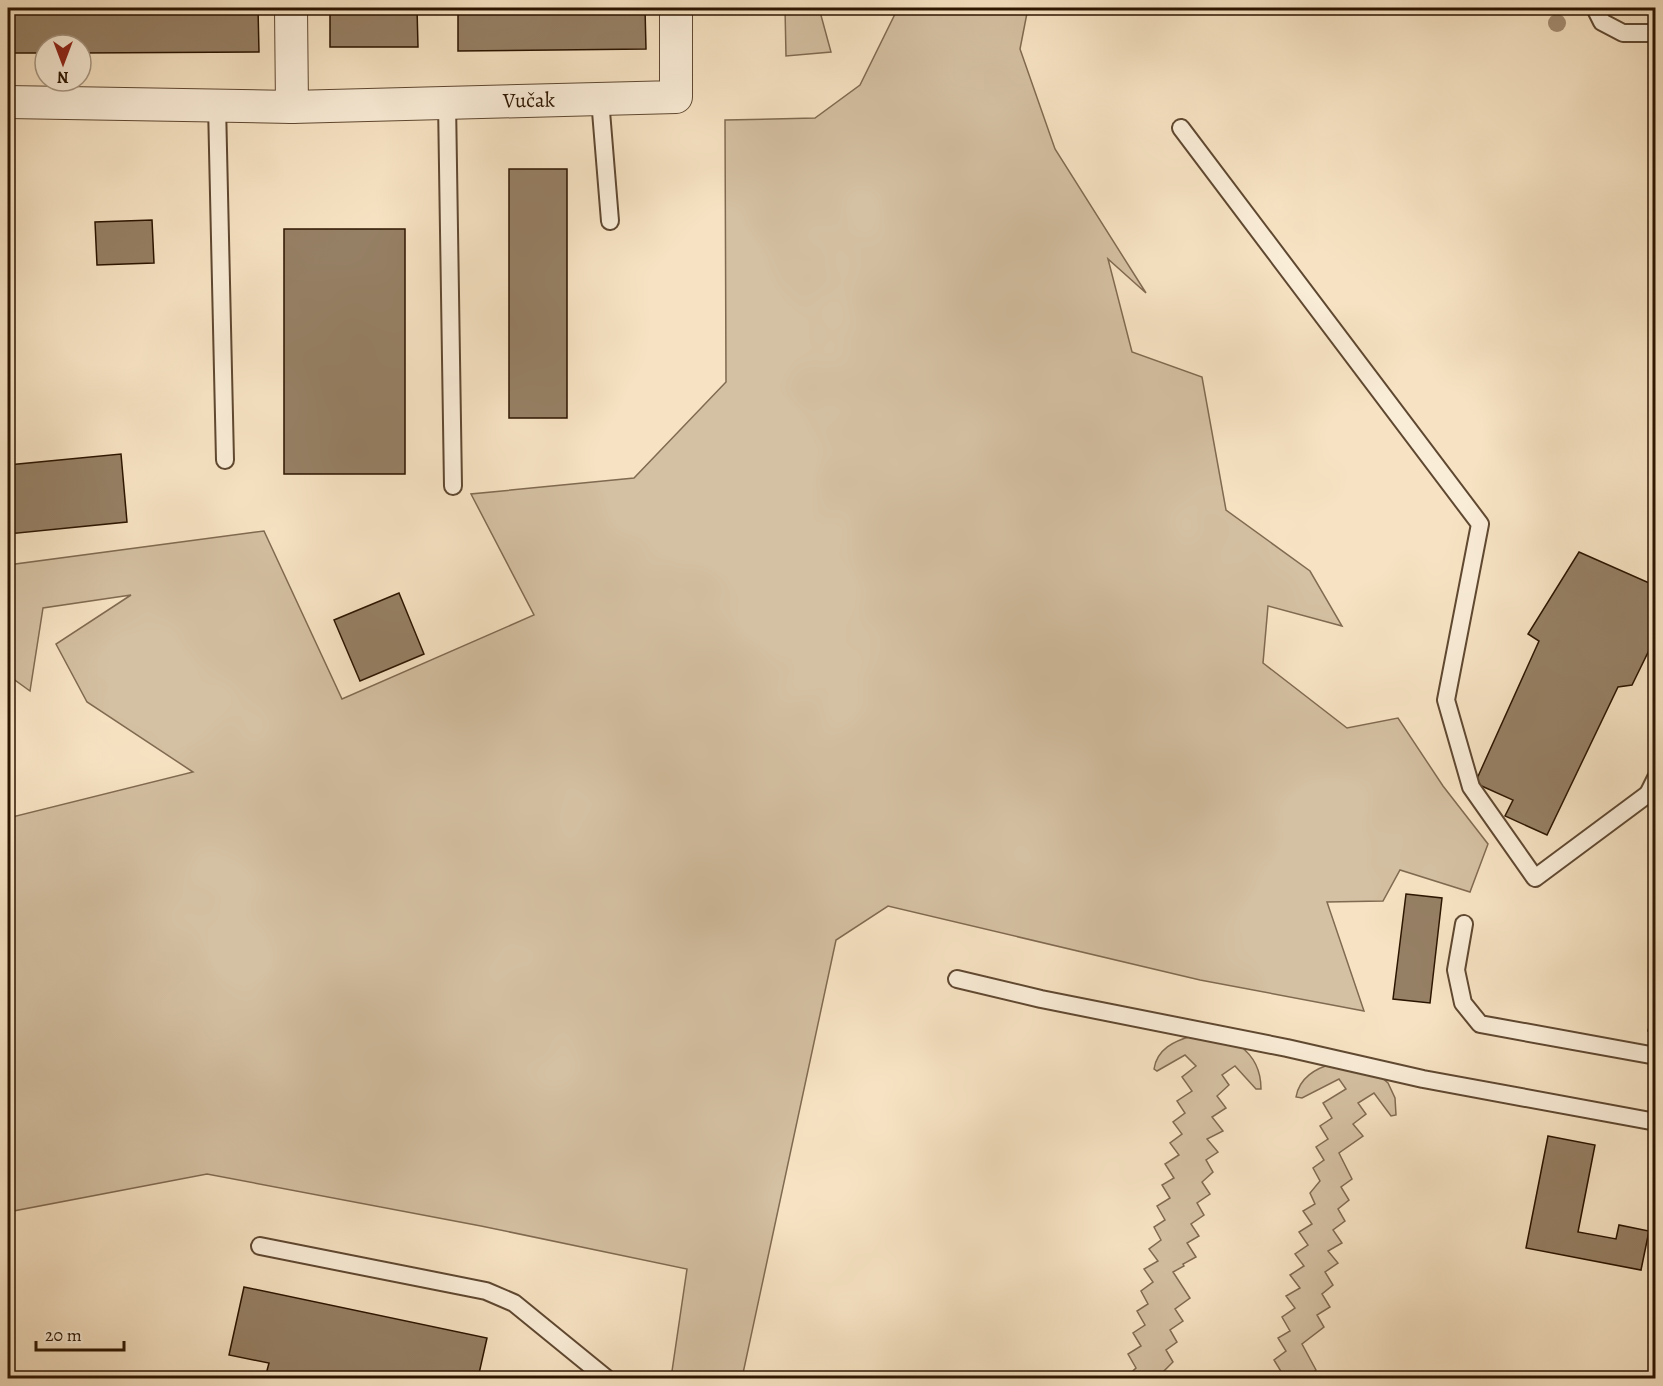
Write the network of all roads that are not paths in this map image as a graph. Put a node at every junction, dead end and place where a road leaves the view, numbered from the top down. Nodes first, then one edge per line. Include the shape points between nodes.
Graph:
1 (291, 8) edge
2 (676, 8) edge
3 (1595, 8) edge
4 (1656, 33) edge
5 (600, 99) junction
6 (8, 102) edge
7 (447, 102) junction
8 (217, 105) junction
9 (292, 107) junction
10 (1181, 128) dead end
11 (609, 221) dead end
12 (225, 460) dead end
13 (453, 486) dead end
14 (1656, 778) edge
15 (1652, 795) edge
16 (1464, 924) dead end
17 (957, 979) dead end
18 (1656, 1056) edge
19 (1656, 1122) edge
20 (260, 1246) dead end
21 (606, 1378) edge

1 - 9 street
2 - 5 street, Vučak via 676,97
3 - 4 lane via 1602,22 1623,33
5 - 7 street, Vučak
5 - 11 lane
6 - 8 street, Vučak
7 - 9 street, Vučak
7 - 13 lane
8 - 9 street, Vučak
8 - 12 lane
10 - 15 lane via 1480,524 1446,700 1471,787 1535,878
14 - 15 lane
16 - 18 lane via 1456,970 1463,1003 1480,1024
17 - 19 lane via 1423,1079
20 - 21 lane via 486,1291 514,1303

